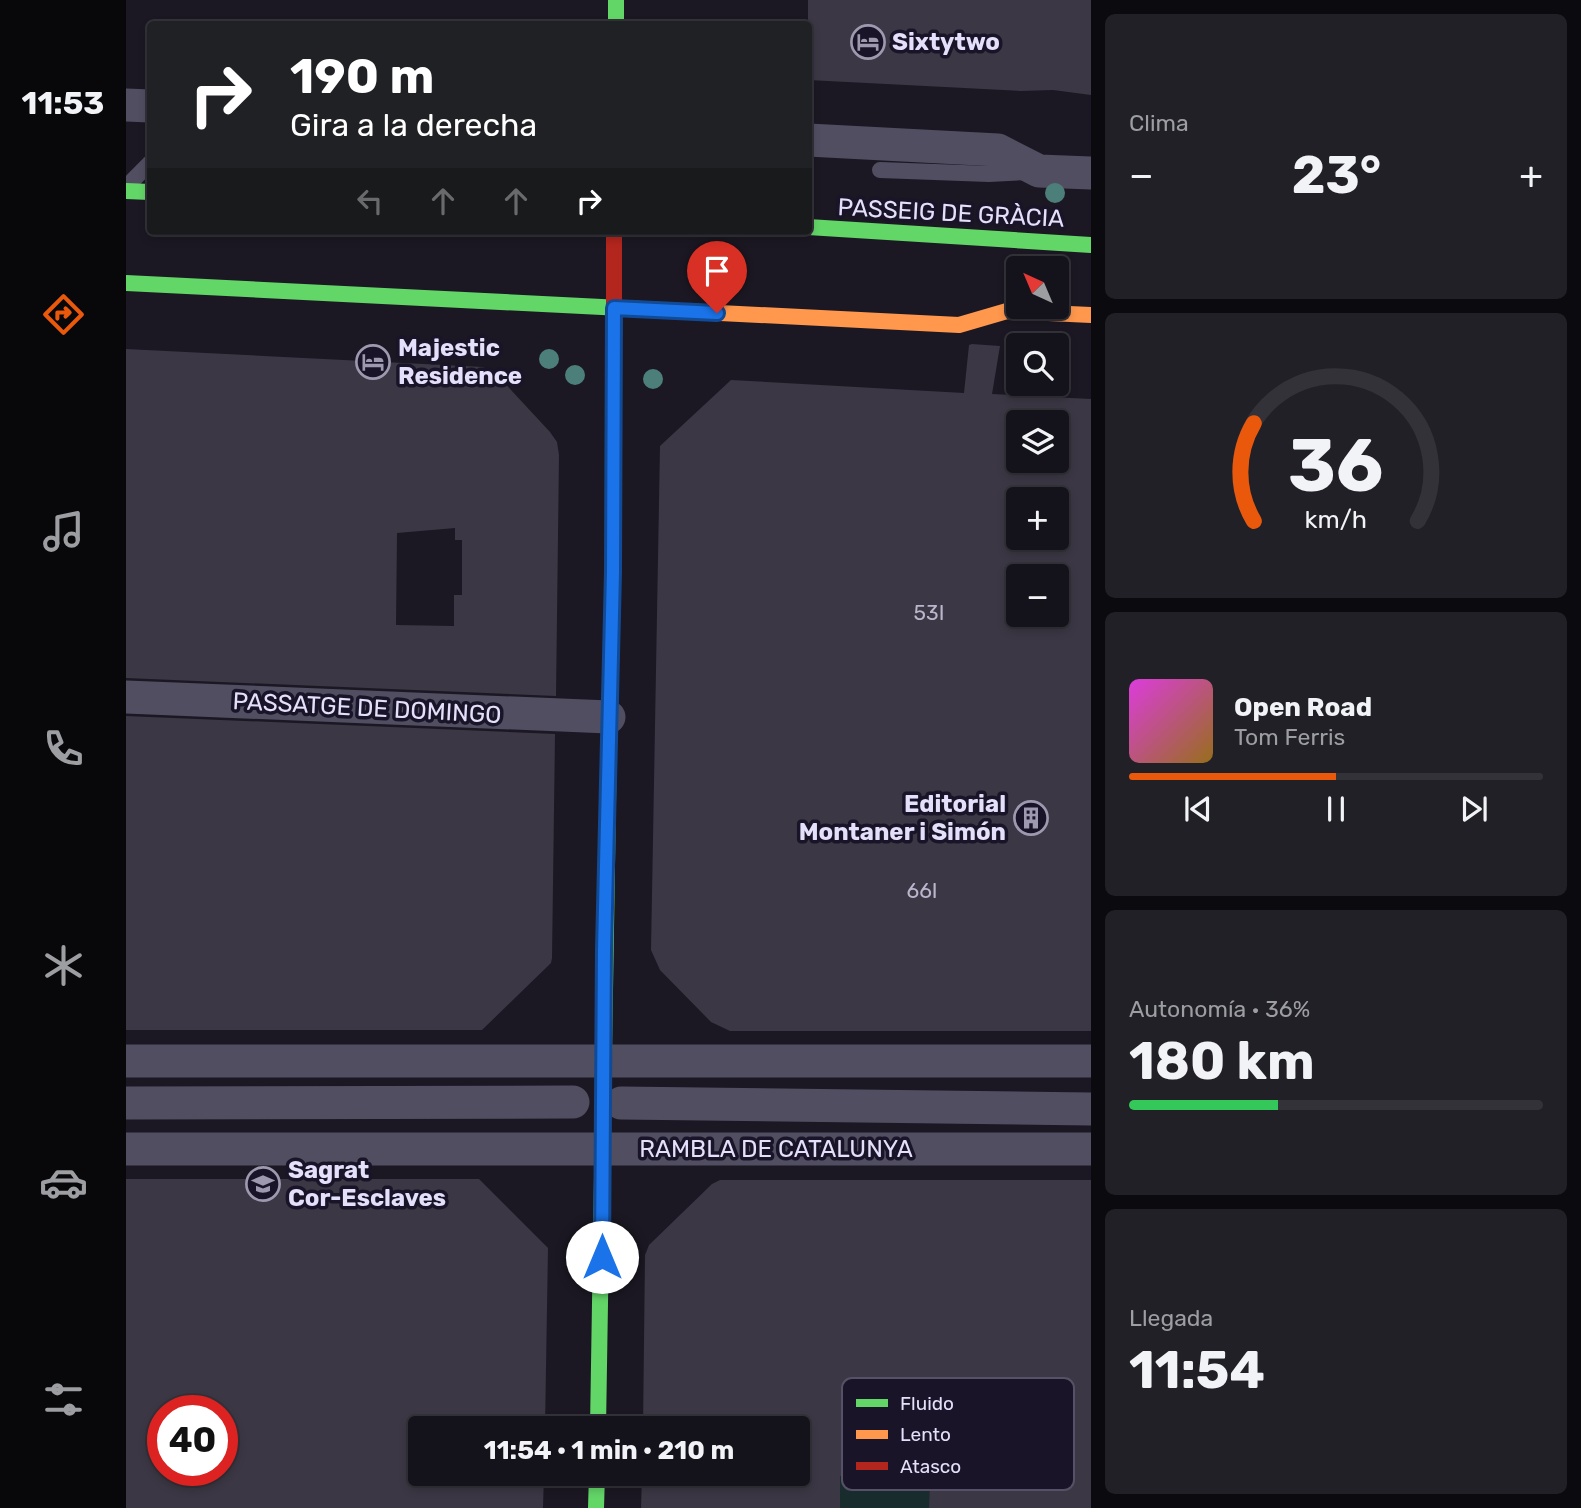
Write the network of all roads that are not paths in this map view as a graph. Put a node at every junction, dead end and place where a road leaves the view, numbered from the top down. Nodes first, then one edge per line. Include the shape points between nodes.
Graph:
1 (616, 0) edge
2 (616, 21) edge
3 (126, 105) edge
4 (147, 106) edge
5 (812, 140) edge
6 (147, 166) edge
7 (880, 170) dead end
8 (1039, 171) junction
9 (1091, 173) edge
10 (126, 189) edge
11 (147, 192) edge
12 (812, 227) edge
13 (614, 235) edge
14 (1091, 245) edge
15 (126, 283) edge
16 (614, 308) junction
17 (1091, 316) edge
18 (126, 697) edge
19 (609, 717) junction
20 (126, 1061) edge
21 (605, 1061) junction
22 (1091, 1061) edge
23 (573, 1102) dead end
24 (126, 1103) edge
25 (621, 1103) dead end
26 (1091, 1109) edge
27 (126, 1149) edge
28 (1091, 1149) edge
29 (602, 1150) junction
30 (598, 1416) edge
31 (597, 1486) edge
32 (596, 1508) edge

1 - 2 street
3 - 4 street
5 - 8 street via 998,150
6 - 10 lane
7 - 8 lane
8 - 9 street
10 - 11 street
12 - 14 street, PASSEIG DE GRÀCIA
13 - 16 street
15 - 16 street
16 - 17 street via 959,325 1007,311
16 - 19 street
18 - 19 street, PASSATGE DE DOMINGO
19 - 21 street
20 - 21 street
21 - 22 street
21 - 29 street
23 - 24 street
25 - 26 street, RAMBLA DE CATALUNYA
27 - 29 street, RAMBLA DE CATALUNYA
28 - 29 street, RAMBLA DE CATALUNYA
29 - 30 street
31 - 32 street

